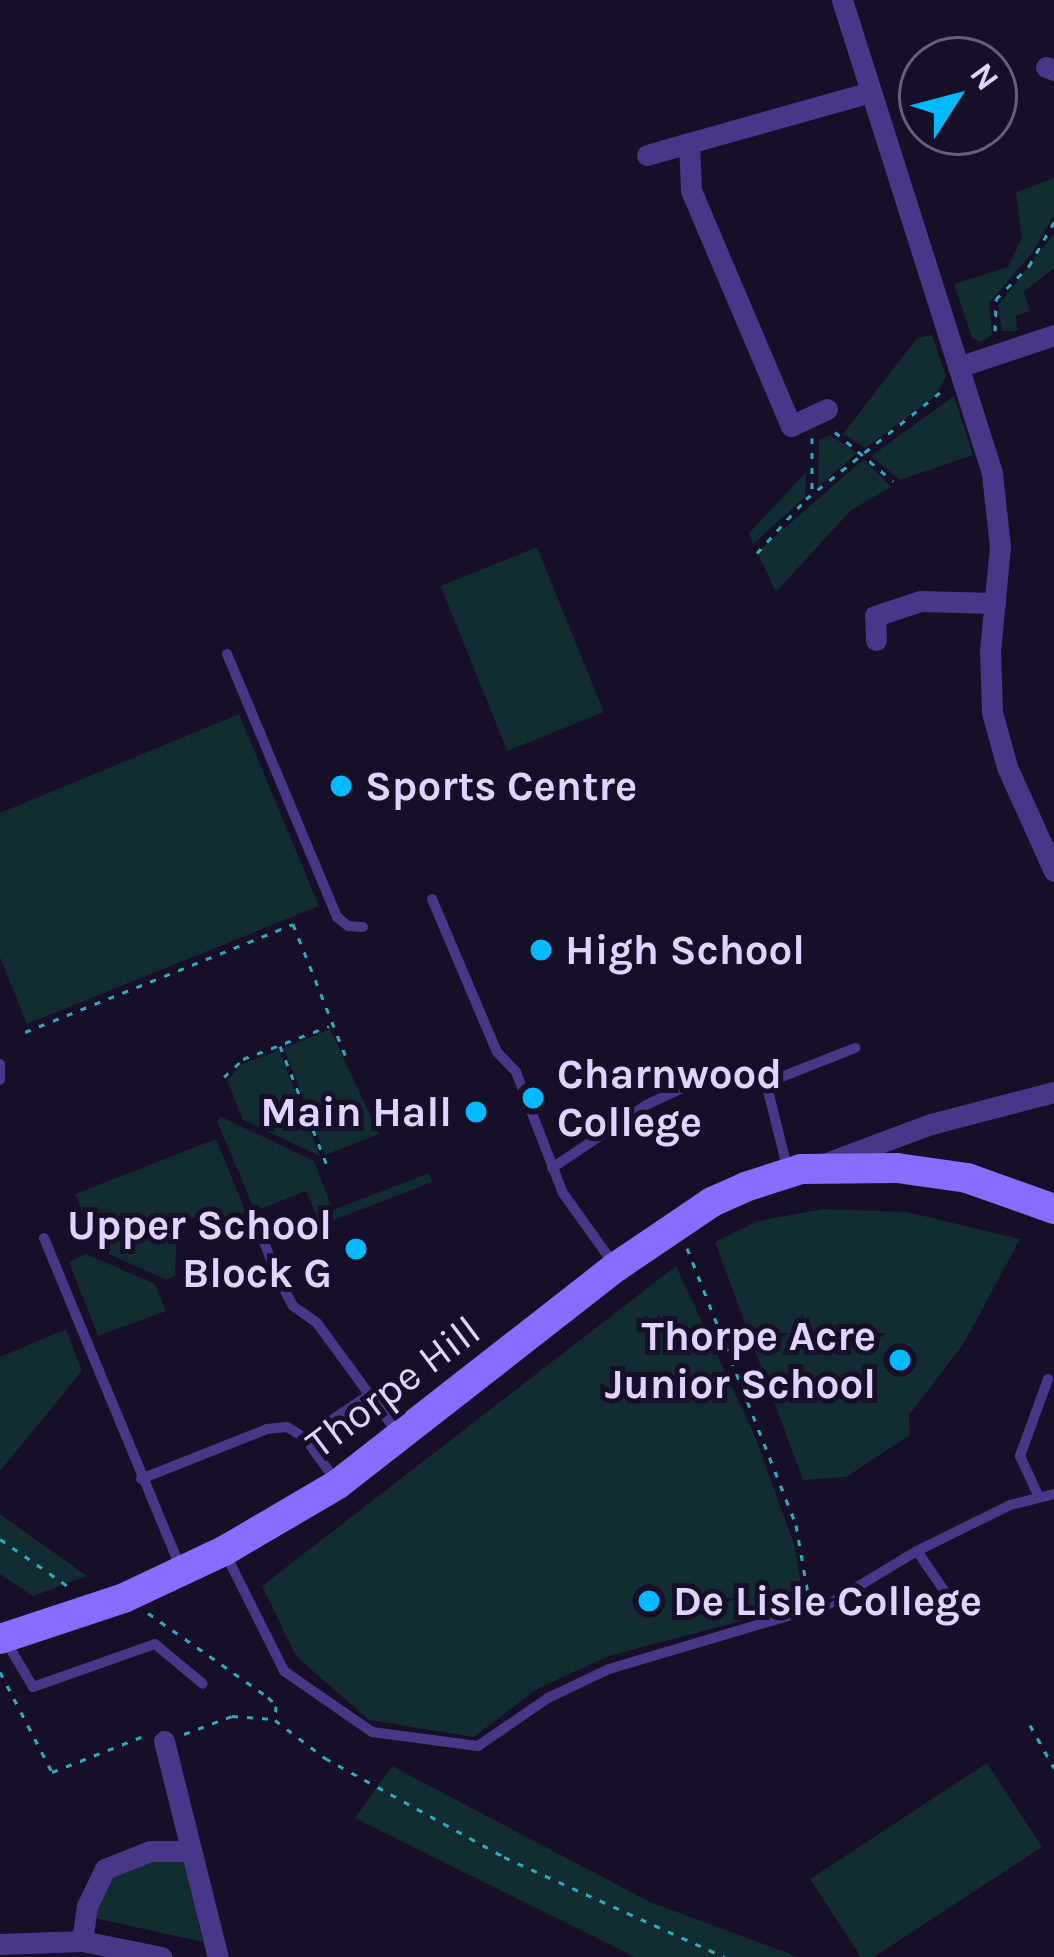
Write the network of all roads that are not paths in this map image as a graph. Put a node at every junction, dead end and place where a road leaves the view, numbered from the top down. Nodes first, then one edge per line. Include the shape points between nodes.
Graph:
1 (842, 0) edge
2 (871, 92) junction
3 (689, 143) junction
4 (647, 155) dead end
5 (1054, 335) edge
6 (958, 367) junction
7 (827, 409) dead end
8 (995, 603) junction
9 (876, 640) dead end
10 (227, 654) dead end
11 (1054, 871) edge
12 (431, 899) dead end
13 (363, 927) dead end
14 (855, 1048) dead end
15 (0, 1064) edge
16 (0, 1080) edge
17 (766, 1083) junction
18 (1054, 1092) edge
19 (931, 1124) junction
20 (552, 1168) junction
21 (897, 1168) junction
22 (801, 1169) junction
23 (1054, 1209) edge
24 (257, 1224) dead end
25 (44, 1238) dead end
26 (616, 1267) junction
27 (1048, 1379) dead end
28 (369, 1395) junction
29 (305, 1438) junction
30 (401, 1438) junction
31 (141, 1479) junction
32 (338, 1484) junction
33 (1054, 1494) edge
34 (1038, 1495) junction
35 (224, 1551) junction
36 (917, 1551) junction
37 (182, 1571) junction
38 (950, 1599) dead end
39 (2, 1639) edge
40 (203, 1684) dead end
41 (164, 1741) road end
42 (189, 1851) junction
43 (82, 1941) junction
44 (0, 1944) edge
45 (160, 1957) edge
46 (218, 1957) edge

1 - 2 street
2 - 3 street
2 - 6 street
3 - 4 street
3 - 7 street via 698,211 791,426
5 - 6 street
6 - 8 street via 996,501
8 - 9 street via 920,601 875,616
8 - 11 street via 992,712 1007,767
10 - 13 lane via 337,917
12 - 20 lane via 497,1052 516,1072
14 - 17 lane
15 - 16 lane
17 - 20 lane via 739,1073 704,1078 646,1105
17 - 22 lane
18 - 19 street, Thorpe Hill
19 - 21 street
19 - 22 street, Thorpe Hill
20 - 26 lane
21 - 22 street, Thorpe Hill
21 - 23 street, Thorpe Hill via 967,1178
22 - 26 street, Thorpe Hill via 712,1202
24 - 28 lane via 293,1306 317,1323
25 - 31 lane
26 - 30 street, Thorpe Hill
27 - 34 lane via 1020,1456
28 - 29 lane
28 - 30 lane
29 - 31 lane via 287,1427 267,1429
29 - 32 lane
30 - 32 street, Thorpe Hill
31 - 37 lane
32 - 35 street, Thorpe Hill
33 - 34 lane
34 - 36 lane
35 - 36 lane via 284,1671 372,1732 478,1746 609,1669 811,1611
35 - 37 street, Thorpe Hill
36 - 38 lane
37 - 39 street, Thorpe Hill
39 - 40 lane via 33,1687 155,1644
41 - 42 street
42 - 43 street via 150,1851 105,1869
42 - 46 street
43 - 44 street
43 - 45 street

